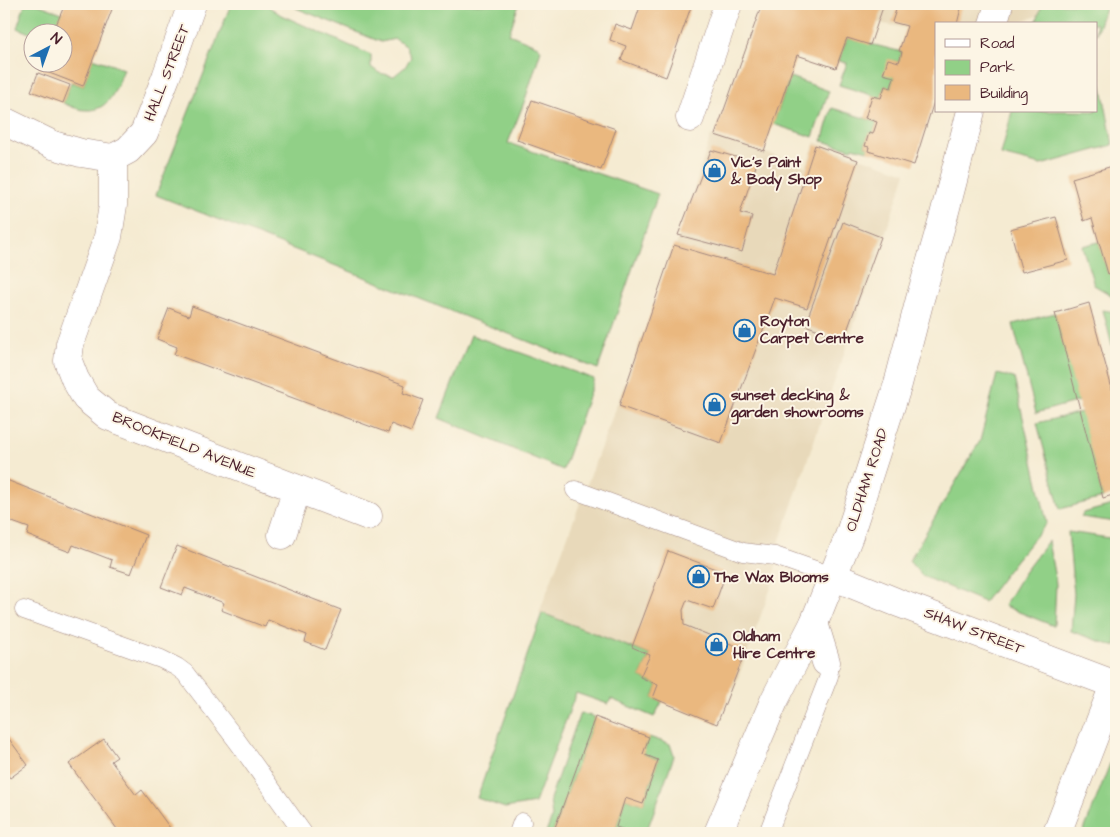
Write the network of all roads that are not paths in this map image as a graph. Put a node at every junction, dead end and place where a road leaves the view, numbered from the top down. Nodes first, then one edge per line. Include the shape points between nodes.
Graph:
1 (192, 4) edge
2 (728, 4) edge
3 (998, 4) edge
4 (994, 22) edge
5 (971, 112) edge
6 (690, 118) dead end
7 (4, 121) edge
8 (113, 158) junction
9 (297, 489) junction
10 (575, 490) dead end
11 (368, 516) dead end
12 (282, 535) dead end
13 (832, 576) junction
14 (24, 610) dead end
15 (814, 622) junction
16 (826, 662) joint
17 (1115, 685) edge
18 (304, 833) edge
19 (718, 833) edge
20 (768, 833) edge
21 (1057, 833) edge

1 - 8 street, HALL STREET via 144,133 128,150
2 - 6 street
3 - 4 street
5 - 13 street, OLDHAM ROAD via 898,384 849,536
7 - 8 street via 53,145
8 - 9 street, BROOKFIELD AVENUE via 113,205 108,237 70,344 68,361 75,379 86,398 108,416
9 - 11 street, BROOKFIELD AVENUE
9 - 12 street
10 - 13 lane via 743,552 775,556
13 - 15 street, OLDHAM ROAD
13 - 17 street, SHAW STREET
14 - 18 lane via 161,659 185,673
15 - 16 street
15 - 19 street, OLDHAM ROAD via 774,701
16 - 20 lane via 829,676
17 - 21 street

